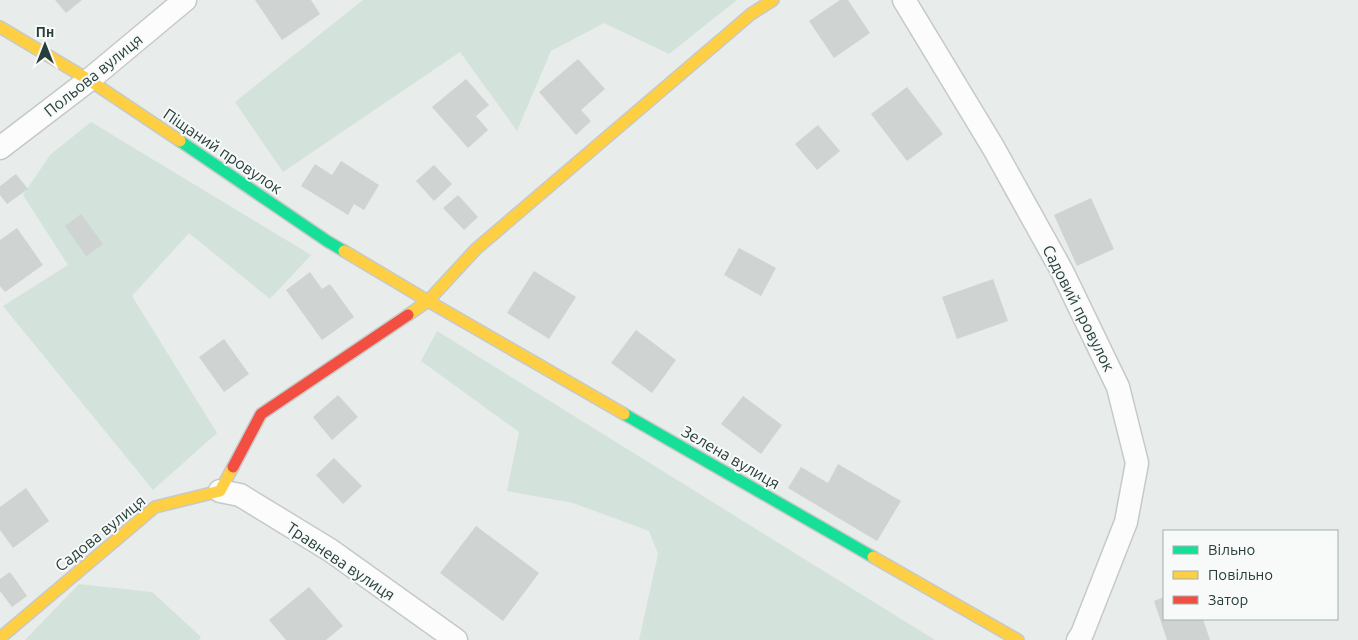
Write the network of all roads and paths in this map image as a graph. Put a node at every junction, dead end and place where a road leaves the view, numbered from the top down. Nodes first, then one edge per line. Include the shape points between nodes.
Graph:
1 (186, 0) edge
2 (773, 0) edge
3 (904, 0) edge
4 (0, 27) edge
5 (89, 80) junction
6 (0, 148) edge
7 (428, 301) junction
8 (220, 491) junction
9 (0, 638) edge
10 (456, 640) edge
11 (1018, 640) edge
12 (1078, 640) edge

1 - 5 street, Польова вулиця
2 - 7 street via 751,14 476,249
3 - 12 street, Садовий провулок via 993,147 1062,271 1118,387 1137,463 1126,522
4 - 5 street, Піщаний провулок
5 - 6 street, Польова вулиця
5 - 7 street, Піщаний провулок via 327,241
7 - 8 street via 261,414
7 - 11 street, Зелена вулиця
8 - 9 street, Садова вулиця via 155,507
8 - 10 street, Травнева вулиця via 240,495 330,550

